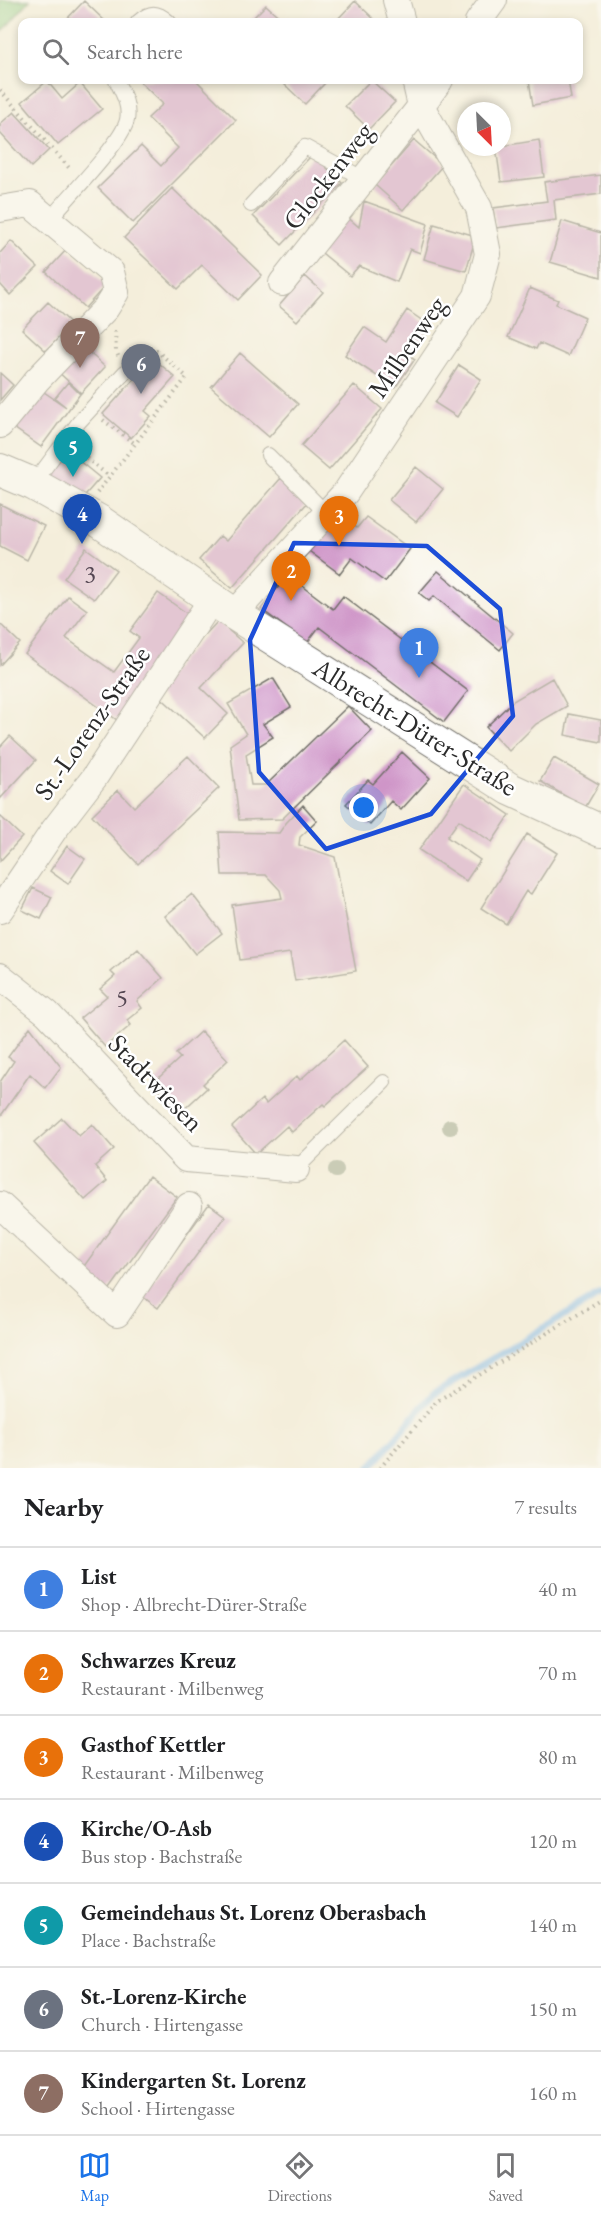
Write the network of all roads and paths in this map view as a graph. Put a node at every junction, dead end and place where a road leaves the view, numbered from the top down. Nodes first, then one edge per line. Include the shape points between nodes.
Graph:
1 (396, 0) edge
2 (494, 0) edge
3 (143, 18) edge
4 (164, 18) edge
5 (401, 18) edge
6 (481, 18) edge
7 (118, 84) edge
8 (416, 84) edge
9 (437, 84) edge
10 (0, 90) edge
11 (422, 106) junction
12 (364, 179) junction
13 (82, 181) junction
14 (251, 205) dead end
15 (0, 209) edge
16 (49, 220) junction
17 (282, 283) dead end
18 (106, 308) junction
19 (125, 372) junction
20 (90, 410) junction
21 (0, 425) edge
22 (64, 441) junction
23 (134, 443) junction
24 (268, 455) dead end
25 (0, 470) edge
26 (109, 476) junction
27 (33, 484) junction
28 (83, 513) junction
29 (327, 514) junction
30 (223, 607) junction
31 (601, 831) edge
32 (0, 910) edge
33 (0, 976) edge
34 (384, 1082) dead end
35 (296, 1169) joint
36 (0, 1205) edge
37 (189, 1206) dead end
38 (601, 1300) edge
39 (380, 1468) edge

1 - 5 street
2 - 6 street
3 - 4 lane via 157,13
7 - 13 lane via 126,101 127,120 118,139
8 - 11 street, Milbenweg
9 - 11 street
10 - 13 path
11 - 12 street, Glockenweg
11 - 29 street, Milbenweg via 479,208 488,254 477,296 346,492
12 - 14 lane via 305,147
12 - 17 street, Glockenweg
13 - 16 lane
15 - 16 street via 30,204
16 - 18 street via 111,272 116,292
18 - 19 path
18 - 21 street
19 - 20 lane
19 - 23 path via 143,354 157,351 187,377
20 - 22 lane
20 - 23 path
22 - 26 path
22 - 27 lane
23 - 26 path
24 - 29 lane
25 - 27 street, Albrecht-Dürer-Straße
26 - 28 path
27 - 28 street, Albrecht-Dürer-Straße
28 - 30 street, Albrecht-Dürer-Straße
29 - 30 street, Milbenweg
30 - 31 street, Albrecht-Dürer-Straße via 510,789
30 - 32 street, St.-Lorenz-Straße via 54,830
33 - 35 street, Stadtwiesen via 47,1013 186,1159
34 - 35 lane
36 - 37 street via 117,1314
38 - 39 path via 437,1401

